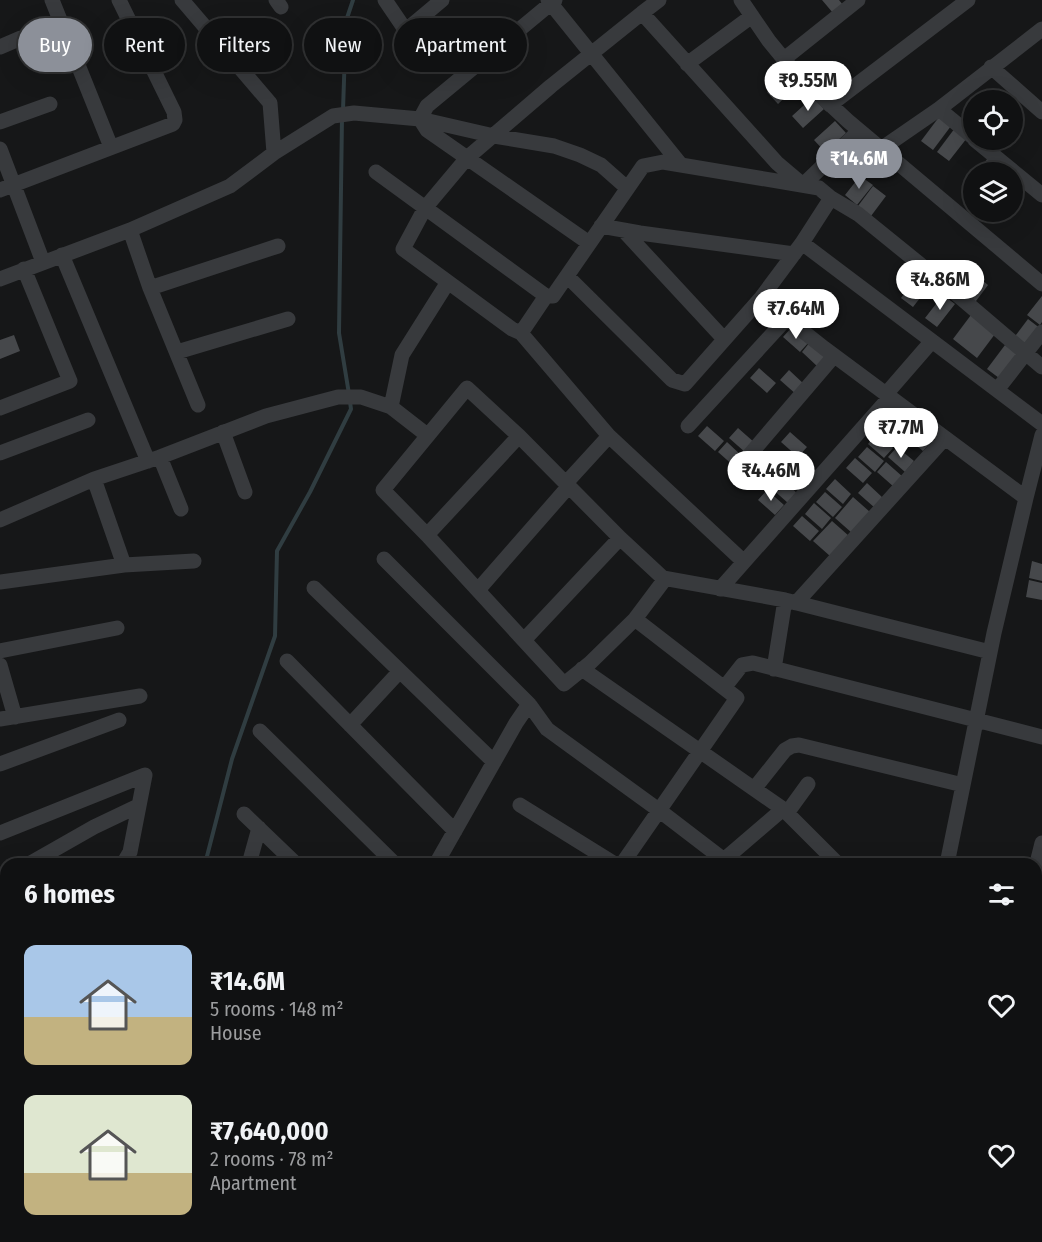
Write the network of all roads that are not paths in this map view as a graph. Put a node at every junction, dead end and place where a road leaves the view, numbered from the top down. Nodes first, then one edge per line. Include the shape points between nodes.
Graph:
1 (52, 0) edge
2 (119, 0) edge
3 (182, 0) edge
4 (385, 0) edge
5 (442, 0) edge
6 (659, 0) edge
7 (741, 0) edge
8 (858, 0) edge
9 (968, 0) edge
10 (551, 1) edge
11 (642, 14) junction
12 (752, 16) junction
13 (1042, 29) edge
14 (18, 39) edge
15 (0, 47) edge
16 (590, 55) junction
17 (784, 59) junction
18 (687, 64) junction
19 (991, 67) junction
20 (50, 104) dead end
21 (830, 105) junction
22 (939, 109) junction
23 (1042, 112) edge
24 (420, 119) junction
25 (0, 122) edge
26 (963, 130) edge
27 (859, 131) junction
28 (494, 136) junction
29 (111, 147) junction
30 (0, 149) edge
31 (881, 149) junction
32 (987, 150) edge
33 (274, 153) junction
34 (467, 158) junction
35 (681, 165) junction
36 (376, 172) dead end
37 (803, 185) junction
38 (7, 187) edge
39 (627, 188) junction
40 (1042, 195) edge
41 (831, 198) junction
42 (425, 208) junction
43 (601, 226) junction
44 (130, 230) junction
45 (623, 230) junction
46 (589, 243) junction
47 (278, 246) dead end
48 (798, 249) junction
49 (62, 255) junction
50 (43, 262) junction
51 (24, 269) junction
52 (567, 276) junction
53 (0, 279) edge
54 (447, 282) junction
55 (1042, 284) edge
56 (150, 288) junction
57 (546, 296) junction
58 (761, 298) junction
59 (787, 318) junction
60 (288, 319) dead end
61 (1042, 332) edge
62 (521, 333) junction
63 (724, 339) junction
64 (932, 341) junction
65 (177, 352) junction
66 (1026, 353) junction
67 (834, 356) junction
68 (1042, 367) edge
69 (997, 390) junction
70 (888, 396) junction
71 (1, 403) edge
72 (198, 405) dead end
73 (391, 407) junction
74 (88, 420) dead end
75 (1042, 424) edge
76 (688, 426) dead end
77 (223, 432) junction
78 (427, 435) junction
79 (1042, 435) edge
80 (519, 436) junction
81 (609, 436) junction
82 (945, 438) junction
83 (0, 453) edge
84 (154, 459) junction
85 (746, 459) dead end
86 (94, 479) junction
87 (568, 484) junction
88 (245, 492) dead end
89 (1026, 498) junction
90 (181, 508) dead end
91 (0, 520) edge
92 (427, 535) junction
93 (620, 538) junction
94 (384, 559) dead end
95 (194, 561) dead end
96 (743, 561) junction
97 (124, 565) junction
98 (665, 579) junction
99 (0, 582) edge
100 (314, 588) dead end
101 (720, 589) junction
102 (478, 590) junction
103 (790, 602) junction
104 (635, 619) junction
105 (117, 628) dead end
106 (524, 640) junction
107 (0, 651) edge
108 (990, 652) junction
109 (287, 661) dead end
110 (0, 665) edge
111 (582, 669) junction
112 (774, 669) junction
113 (400, 671) junction
114 (724, 688) junction
115 (140, 696) dead end
116 (529, 704) junction
117 (7, 718) edge
118 (977, 719) junction
119 (119, 720) dead end
120 (350, 725) junction
121 (260, 730) dead end
122 (1042, 737) edge
123 (701, 752) junction
124 (494, 762) junction
125 (0, 764) edge
126 (808, 784) dead end
127 (963, 785) junction
128 (754, 789) junction
129 (520, 805) dead end
130 (138, 806) junction
131 (660, 811) junction
132 (785, 811) junction
133 (244, 814) dead end
134 (259, 828) junction
135 (455, 831) junction
136 (0, 833) edge
137 (1042, 843) edge
138 (40, 858) edge
139 (126, 858) edge
140 (251, 858) edge
141 (290, 858) edge
142 (389, 858) edge
143 (439, 858) edge
144 (605, 858) edge
145 (626, 858) edge
146 (717, 858) edge
147 (727, 858) edge
148 (832, 858) edge
149 (948, 858) edge
150 (1038, 858) edge

1 - 29 street
2 - 29 street via 176,120
3 - 33 street via 270,103
4 - 5 street via 404,28
6 - 11 street
7 - 12 street
8 - 17 street
9 - 21 street
10 - 16 street
10 - 24 street via 427,106
11 - 16 street
11 - 18 street
12 - 17 street
12 - 18 street
13 - 19 street
14 - 15 street
16 - 28 street
16 - 35 street
17 - 21 street
18 - 37 street via 777,163
19 - 22 street
19 - 23 street
20 - 25 street
21 - 27 street
22 - 26 street
22 - 31 street
24 - 28 street
24 - 33 street via 354,113 333,116
24 - 34 street via 427,130
27 - 31 street
27 - 37 street
28 - 34 street
28 - 39 street via 554,146 580,155 601,165
29 - 38 street
30 - 38 street
31 - 55 street
32 - 40 street
33 - 44 street via 230,186
34 - 42 street
34 - 46 street
35 - 37 street
35 - 39 street via 643,165
36 - 42 street
37 - 41 street via 819,188
38 - 50 street
39 - 43 street
41 - 48 street
41 - 66 street via 858,214
42 - 54 street via 403,249
42 - 57 street
43 - 45 street
43 - 46 street
44 - 49 street
44 - 56 street
45 - 48 street
45 - 63 street
46 - 52 street
47 - 56 street
48 - 58 street
48 - 64 street
49 - 50 street
49 - 84 street
50 - 51 street
51 - 53 street
51 - 71 street via 70,381
52 - 57 street via 553,296
52 - 63 street via 672,380 685,384
54 - 62 street
54 - 73 street via 402,355
56 - 65 street
57 - 62 street
58 - 59 street
58 - 63 street
59 - 67 street
59 - 76 street
60 - 65 street
61 - 66 street
62 - 81 street
64 - 69 street
64 - 70 street
65 - 72 street
66 - 68 street
66 - 69 street
67 - 70 street
67 - 85 street
69 - 75 street
70 - 82 street
70 - 96 street
73 - 77 street via 361,397 338,397 289,408
73 - 78 street
74 - 83 street
77 - 84 street
77 - 88 street
78 - 80 street via 467,388
78 - 92 street via 382,490
79 - 89 street
80 - 87 street
80 - 92 street
81 - 87 street
81 - 96 street
82 - 89 street
82 - 103 street
84 - 86 street
84 - 90 street
86 - 91 street
86 - 97 street
87 - 93 street
87 - 102 street
89 - 108 street
92 - 102 street
93 - 98 street
93 - 106 street
94 - 116 street
95 - 97 street
96 - 101 street
97 - 99 street
98 - 101 street
98 - 104 street
100 - 113 street
101 - 103 street
102 - 106 street
103 - 108 street
103 - 112 street
104 - 111 street
104 - 114 street
105 - 107 street
106 - 111 street via 564,684
108 - 118 street
109 - 120 street
110 - 117 street
111 - 123 street
112 - 114 street via 745,663
112 - 118 street
113 - 120 street
113 - 124 street
114 - 123 street via 737,698
115 - 117 street
116 - 124 street
116 - 131 street via 547,729
118 - 122 street
118 - 127 street
119 - 125 street
120 - 135 street
121 - 142 street
123 - 128 street
123 - 131 street
124 - 135 street
126 - 132 street
127 - 128 street via 799,745 785,750
127 - 149 street
128 - 132 street
129 - 144 street
130 - 136 street via 146,775
130 - 138 street
130 - 139 street
131 - 145 street
131 - 146 street
132 - 147 street
132 - 148 street
133 - 134 street
134 - 140 street
134 - 141 street
135 - 143 street
137 - 150 street

